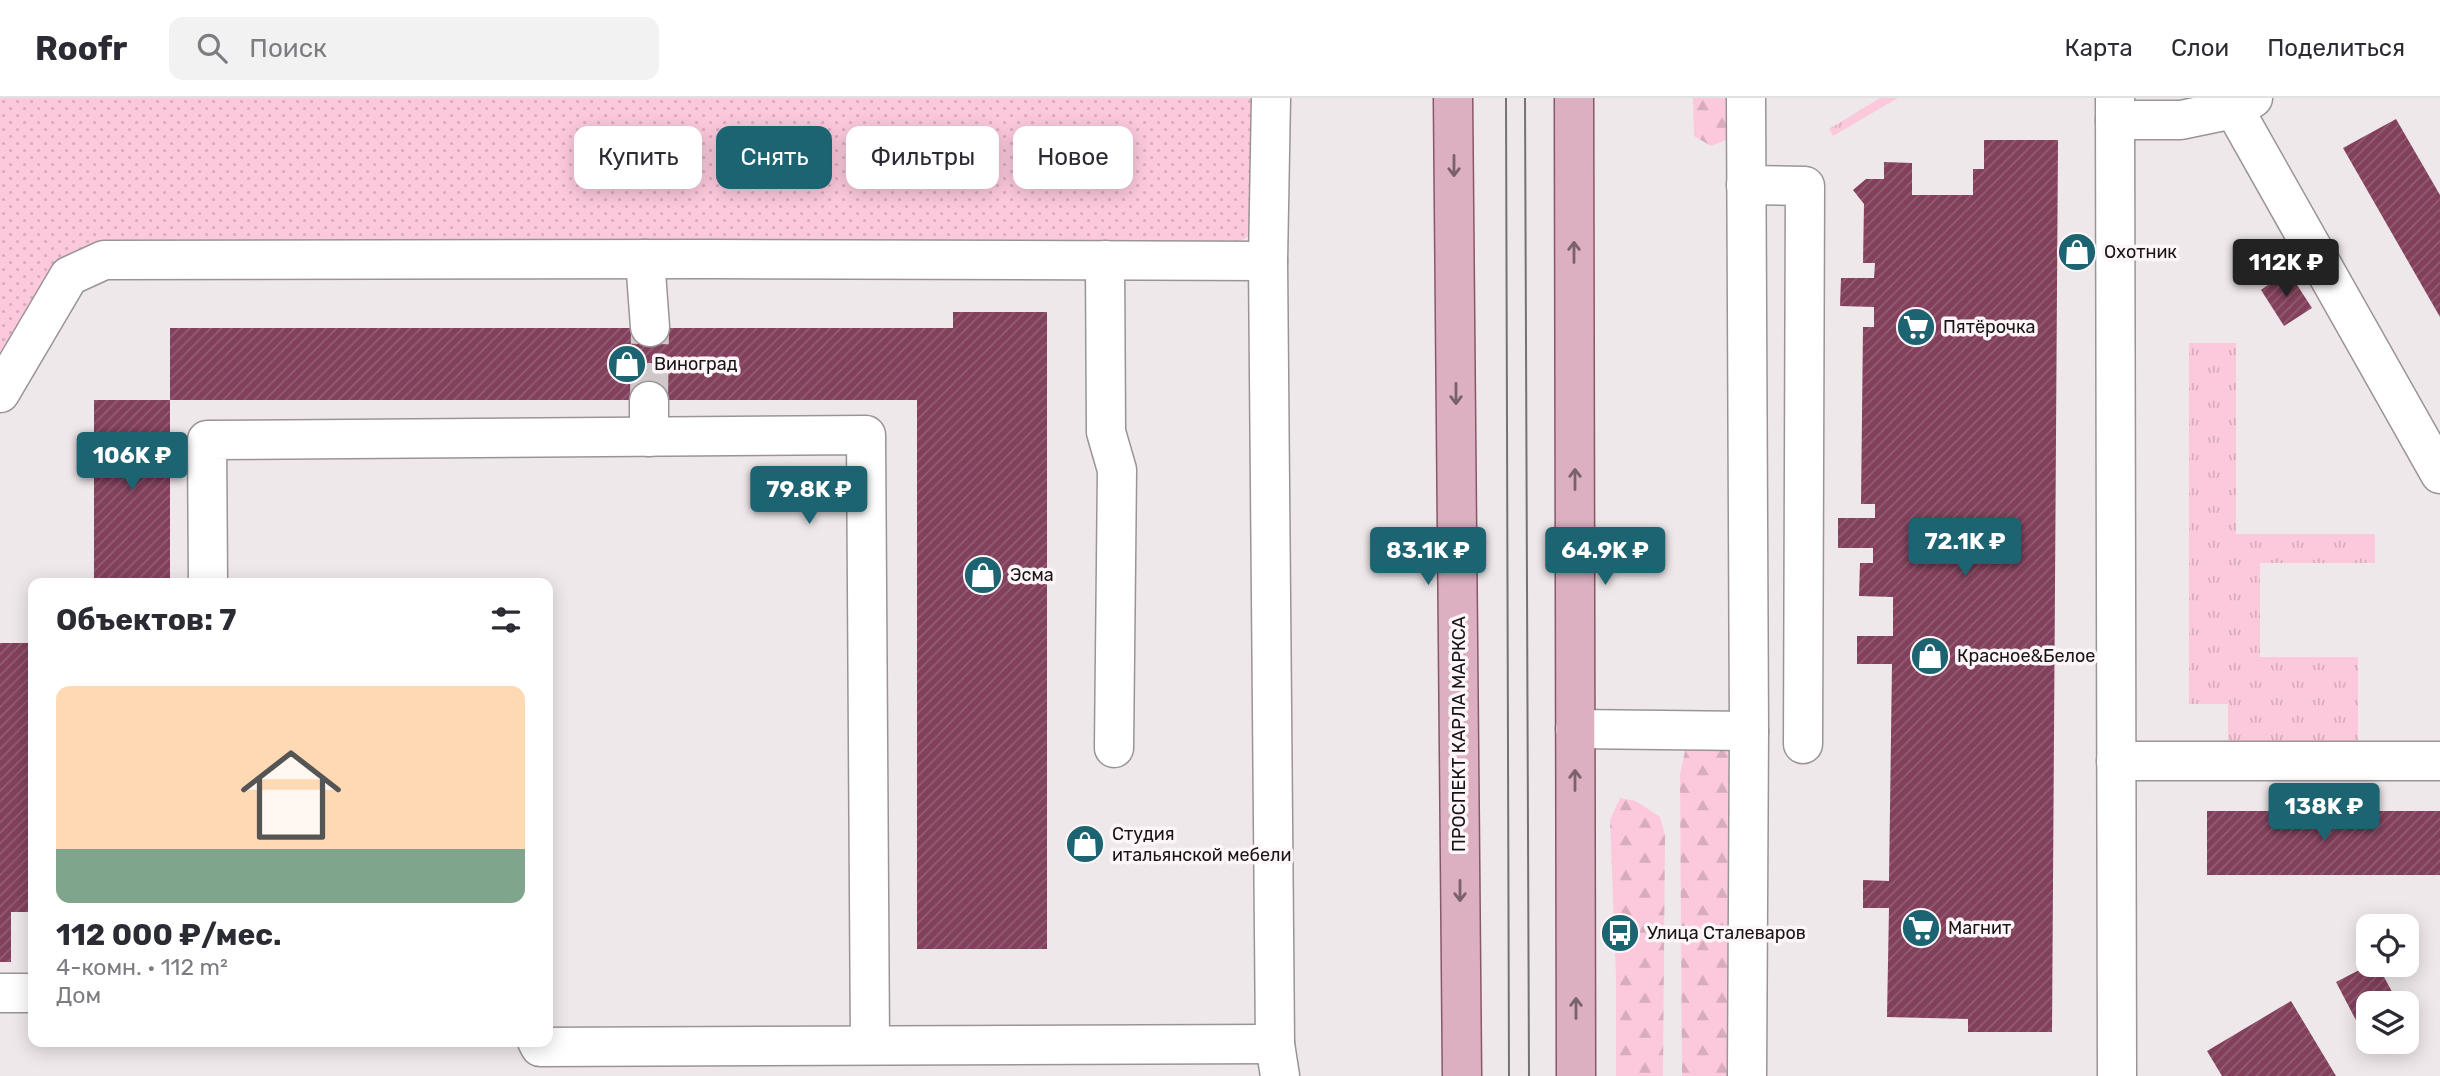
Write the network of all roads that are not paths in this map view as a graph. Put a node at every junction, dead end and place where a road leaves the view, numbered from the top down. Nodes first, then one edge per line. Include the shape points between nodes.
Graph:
1 (1271, 98) edge
2 (1453, 98) edge
3 (1574, 98) edge
4 (1746, 98) edge
5 (2240, 102) edge
6 (2115, 109) edge
7 (1746, 185) junction
8 (645, 258) junction
9 (1105, 260) junction
10 (1268, 261) junction
11 (649, 327) tunnel mouth
12 (0, 393) edge
13 (2440, 474) edge
14 (208, 578) edge
15 (1575, 729) junction
16 (1749, 731) junction
17 (1803, 744) dead end
18 (1114, 748) dead end
19 (2116, 761) junction
20 (2440, 761) edge
21 (0, 993) edge
22 (28, 993) edge
23 (870, 1045) junction
24 (539, 1055) edge
25 (1278, 1060) edge
26 (1462, 1076) edge
27 (1576, 1076) edge
28 (1747, 1076) edge
29 (2117, 1076) edge

1 - 10 lane
2 -> 26 main road, ПРОСПЕКТ КАРЛА МАРКСА
15 -> 3 main road
4 - 7 lane
5 - 6 lane via 2181,120
5 - 13 lane
6 - 19 lane
7 - 16 lane
7 - 17 lane via 1805,186
8 - 9 lane
8 - 11 lane
8 - 12 lane via 104,260 69,276
9 - 10 lane
9 - 18 lane via 1106,432 1117,470
10 - 25 lane
14 - 23 lane via 207,440 649,419 866,435
15 - 16 lane
27 -> 15 main road
16 - 28 lane
19 - 20 lane
19 - 29 lane
21 - 22 lane
23 - 24 lane
23 - 25 lane

